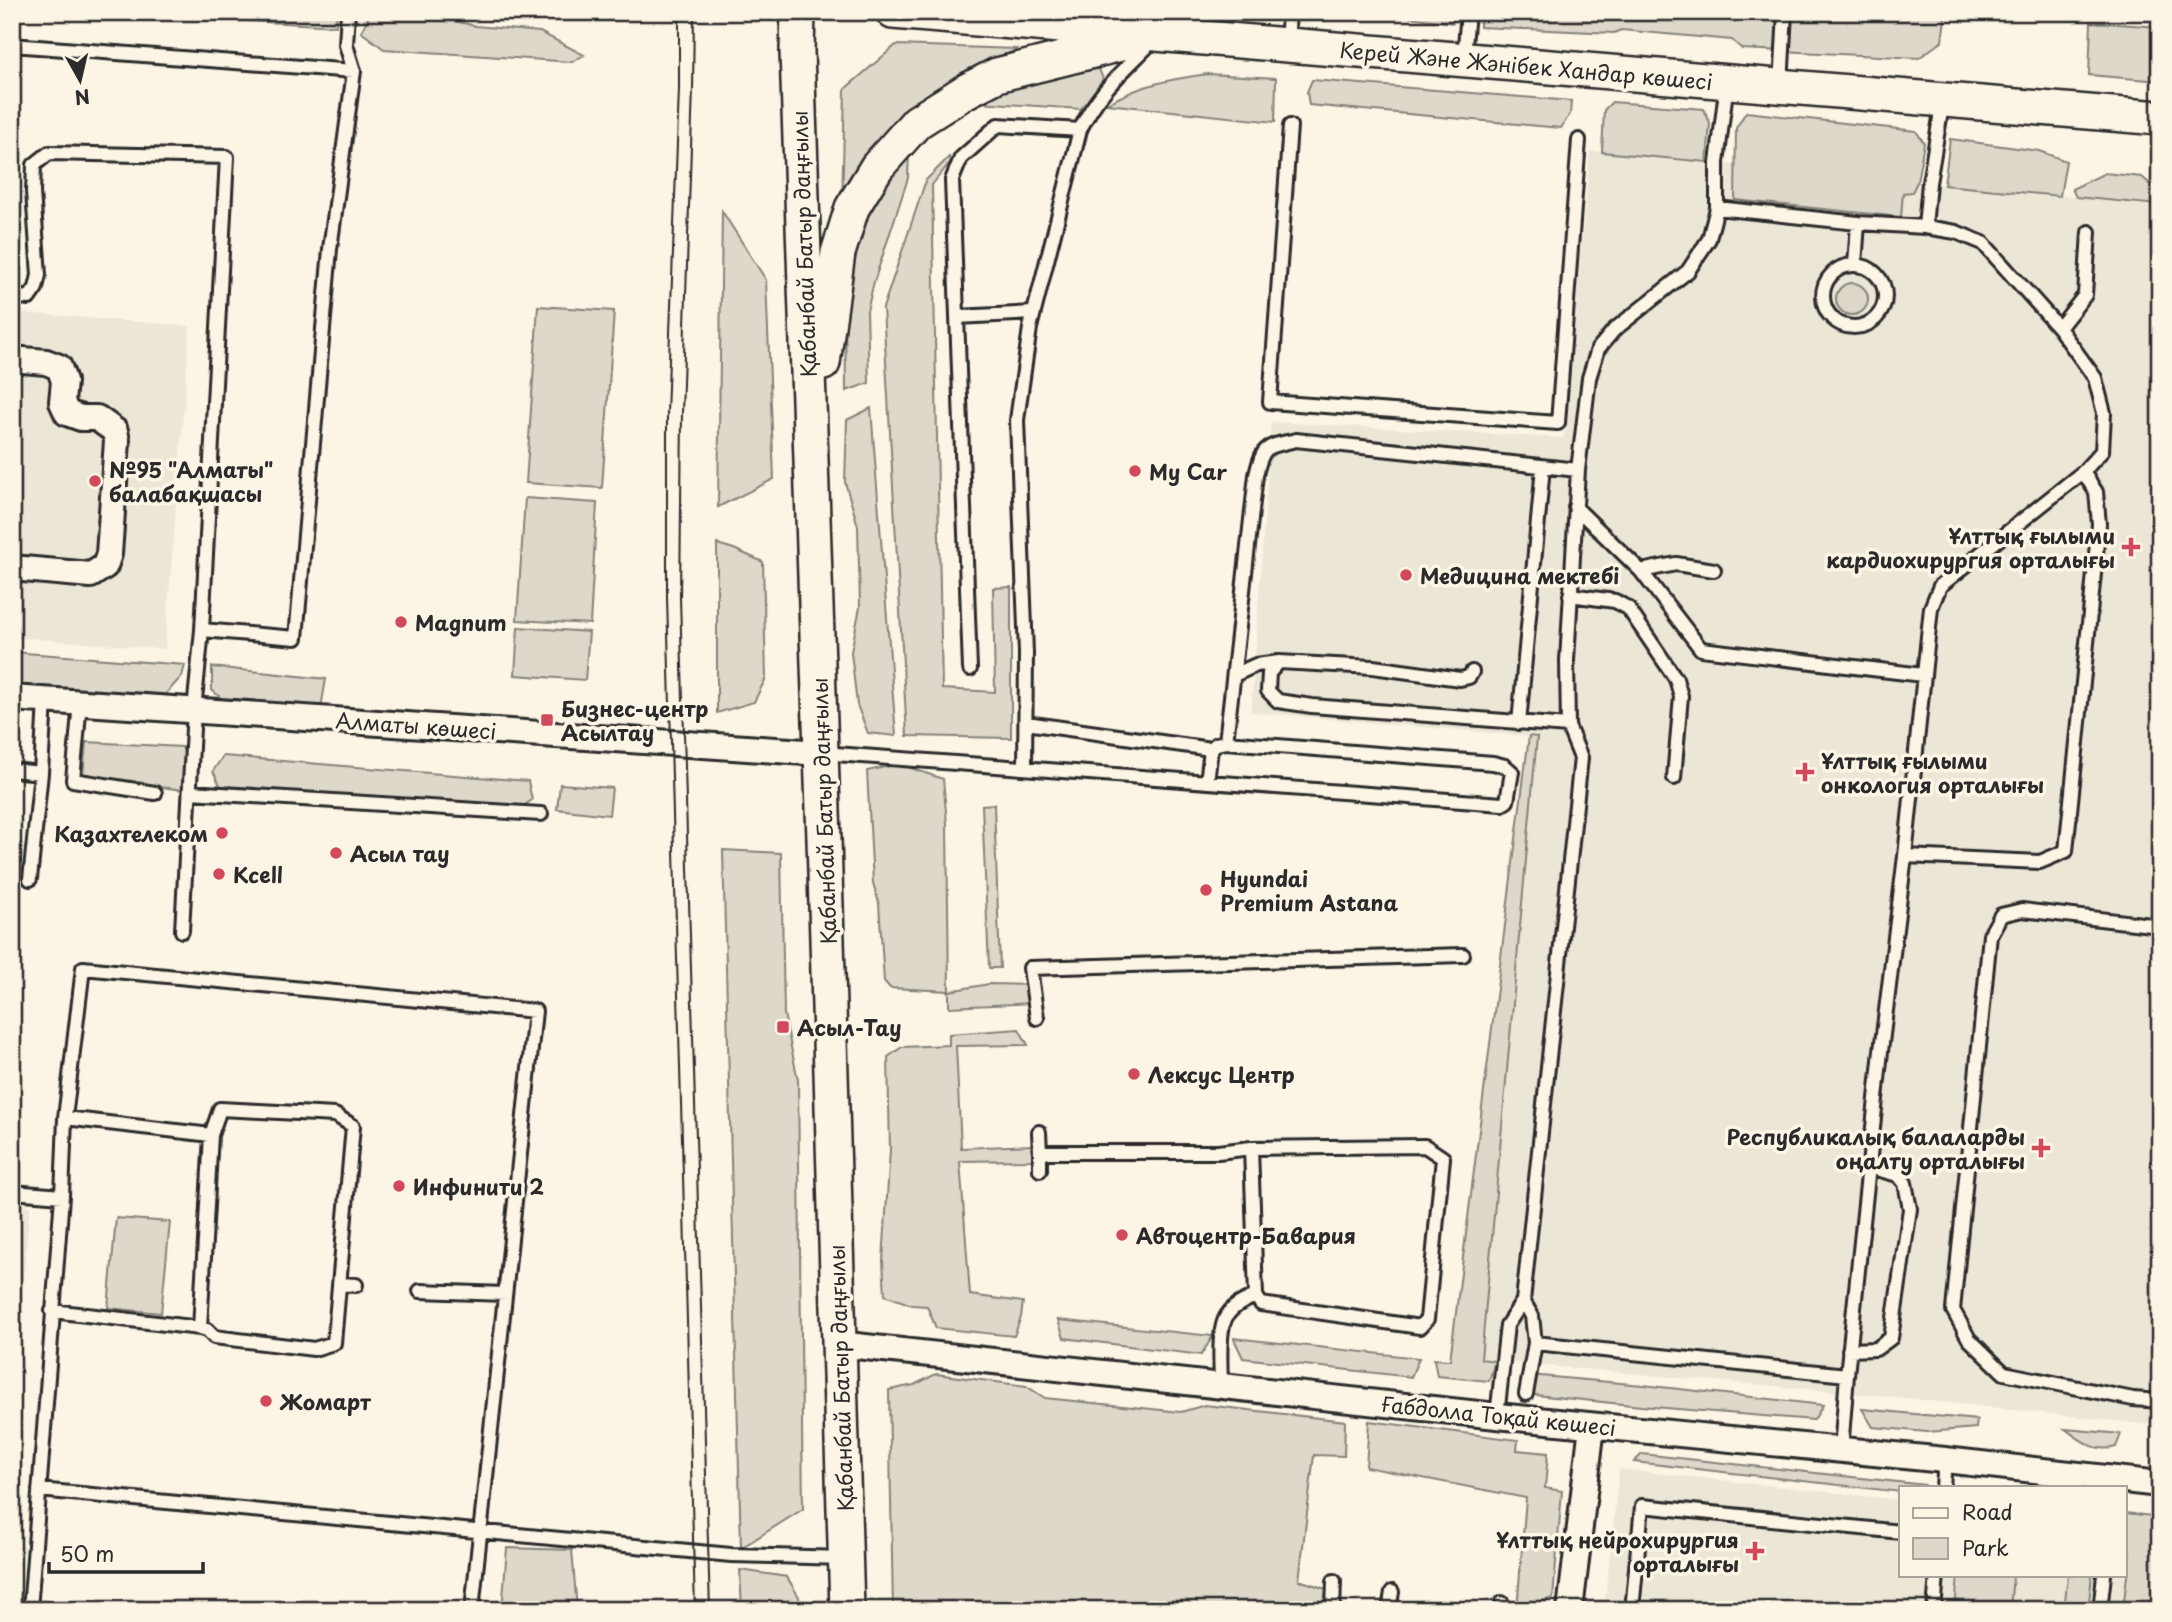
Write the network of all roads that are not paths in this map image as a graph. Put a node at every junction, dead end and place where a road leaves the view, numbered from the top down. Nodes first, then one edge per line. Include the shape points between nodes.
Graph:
1 (348, 12) edge
2 (798, 12) edge
3 (893, 12) edge
4 (1116, 12) edge
5 (1289, 12) edge
6 (1468, 12) edge
7 (1785, 12) edge
8 (1159, 35) junction
9 (12, 45) edge
10 (1287, 45) junction
11 (1464, 60) junction
12 (354, 71) junction
13 (1727, 82) junction
14 (1781, 86) junction
15 (1943, 100) junction
16 (2160, 118) edge
17 (1290, 126) dead end
18 (1080, 130) junction
19 (1579, 140) dead end
20 (1717, 208) junction
21 (1858, 223) junction
22 (1924, 227) junction
23 (2089, 232) dead end
24 (1855, 265) junction
25 (12, 296) edge
26 (1034, 313) junction
27 (957, 317) junction
28 (2059, 328) junction
29 (12, 359) edge
30 (810, 453) junction
31 (1543, 467) junction
32 (1578, 470) junction
33 (2083, 472) junction
34 (1576, 507) junction
35 (12, 568) edge
36 (1641, 570) junction
37 (1714, 570) dead end
38 (1570, 595) junction
39 (202, 630) junction
40 (1279, 662) junction
41 (970, 669) dead end
42 (1472, 672) dead end
43 (1234, 675) junction
44 (1923, 675) junction
45 (12, 698) edge
46 (45, 700) junction
47 (80, 702) junction
48 (194, 710) junction
49 (1026, 723) junction
50 (1519, 723) junction
51 (1568, 726) junction
52 (1226, 742) junction
53 (1211, 748) junction
54 (820, 753) junction
55 (1025, 768) junction
56 (12, 770) edge
57 (41, 773) junction
58 (1674, 778) dead end
59 (1207, 782) junction
60 (190, 792) junction
61 (155, 793) dead end
62 (541, 814) dead end
63 (1905, 856) junction
64 (30, 879) dead end
65 (2160, 926) edge
66 (182, 931) dead end
67 (1463, 955) dead end
68 (1037, 1018) dead end
69 (65, 1118) junction
70 (1039, 1132) dead end
71 (211, 1135) junction
72 (1251, 1148) junction
73 (1040, 1152) junction
74 (1869, 1167) junction
75 (1040, 1170) dead end
76 (12, 1192) edge
77 (62, 1196) junction
78 (340, 1284) junction
79 (356, 1285) dead end
80 (420, 1291) dead end
81 (505, 1294) junction
82 (1256, 1296) junction
83 (1523, 1301) junction
84 (52, 1311) junction
85 (200, 1328) junction
86 (1535, 1343) junction
87 (838, 1344) junction
88 (1849, 1350) junction
89 (1847, 1375) junction
90 (1221, 1385) junction
91 (1526, 1394) dead end
92 (2160, 1401) edge
93 (1497, 1416) junction
94 (1592, 1426) junction
95 (1841, 1450) junction
96 (1945, 1460) junction
97 (2160, 1484) edge
98 (1943, 1486) edge
99 (39, 1490) junction
100 (481, 1531) junction
101 (1899, 1532) edge
102 (845, 1558) junction
103 (1937, 1576) edge
104 (2104, 1576) edge
105 (1334, 1581) dead end
106 (1392, 1592) dead end
107 (30, 1610) edge
108 (472, 1610) edge
109 (847, 1610) edge
110 (1333, 1610) edge
111 (1389, 1610) edge
112 (1570, 1610) edge
113 (1632, 1610) edge
114 (1934, 1610) edge
115 (2100, 1610) edge

1 - 12 lane via 346,45
2 - 30 main road, Қабанбай Батыр даңғылы
3 - 8 main road, Керей Және Жәнібек Хандар көшесі
4 - 8 main road
5 - 10 lane
6 - 11 lane
7 - 14 lane
8 - 10 main road, Керей Және Жәнібек Хандар көшесі
8 - 18 lane via 1107,87
8 - 30 main road via 997,75 918,122 877,167 852,208 838,253
9 - 12 lane
10 - 11 main road, Керей Және Жәнібек Хандар көшесі
11 - 13 main road, Керей Және Жәнібек Хандар көшесі
12 - 39 lane via 330,249 296,638
13 - 14 main road, Керей Және Жәнібек Хандар көшесі
13 - 20 lane via 1717,163
14 - 15 main road, Керей Және Жәнібек Хандар көшесі
15 - 16 main road, Керей Және Жәнібек Хандар көшесі
15 - 22 lane
17 - 19 lane via 1270,402 1558,423
18 - 26 lane
18 - 27 lane via 998,125 961,158 952,180
20 - 21 lane
20 - 32 lane via 1709,239 1688,271 1614,330 1598,349 1589,378
21 - 22 lane
21 - 24 lane
22 - 28 lane via 1956,232 1983,243
23 - 28 lane via 2085,295
24 - 24 lane via 1878,276 1885,294 1881,313 1856,328 1836,323 1828,315 1822,295 1831,275
25 - 39 lane via 29,298 36,288 34,165 49,153 227,157
26 - 27 lane
26 - 49 lane via 1017,419
27 - 41 lane
28 - 33 lane via 2095,378 2104,414 2102,451
29 - 35 street via 59,367 67,413 97,418 115,431 117,441 105,566 91,575
30 - 54 main road, Қабанбай Батыр даңғылы
31 - 32 lane
31 - 43 lane via 1296,440 1269,446 1261,455 1256,475
31 - 50 lane
32 - 34 lane
33 - 44 lane via 1940,586 1931,608
33 - 63 lane via 2096,492 2099,524 2066,851 2040,862
34 - 36 lane
34 - 38 lane
36 - 37 lane via 1676,564
36 - 44 lane via 1701,649
38 - 51 lane
38 - 58 lane via 1615,601 1628,608 1676,679 1681,696
39 - 48 lane
40 - 42 lane via 1373,667 1460,679
40 - 43 lane via 1256,665
40 - 50 lane via 1269,673 1268,691 1278,701
43 - 52 lane
44 - 63 lane
45 - 46 street, Алматы көшесі
46 - 47 street, Алматы көшесі
46 - 57 lane
47 - 48 street, Алматы көшесі
47 - 61 lane via 73,780
48 - 54 street, Алматы көшесі
48 - 60 lane
49 - 53 lane
49 - 55 lane
50 - 51 lane
51 - 83 lane via 1581,758
52 - 53 lane
52 - 59 lane via 1493,763 1512,772 1507,801 1502,804
53 - 59 lane
54 - 55 lane
54 - 87 main road, Қабанбай Батыр даңғылы
55 - 59 lane
56 - 57 lane
57 - 64 lane
60 - 62 lane
60 - 66 lane
63 - 74 lane
65 - 92 lane via 2022,910 2001,915 1990,936 1953,1310 1969,1339 2004,1373
67 - 68 lane via 1030,968
69 - 71 lane
69 - 77 lane
69 - 81 lane via 83,968 534,1011
70 - 73 lane
71 - 78 lane via 220,1109 335,1115 353,1126
71 - 85 lane
72 - 73 lane
72 - 82 lane
72 - 82 lane via 1425,1146 1443,1158 1427,1319 1420,1327 1261,1304
73 - 75 lane
74 - 88 lane
74 - 88 lane via 1898,1175 1905,1183 1910,1209 1891,1338 1876,1349
76 - 77 lane
77 - 84 lane
78 - 79 lane
78 - 85 lane via 334,1343 314,1349 214,1337
80 - 81 lane
81 - 100 lane
82 - 90 lane via 1226,1315
83 - 86 lane via 1532,1316
83 - 93 lane via 1507,1325
84 - 85 lane
84 - 99 lane
86 - 89 lane
86 - 91 lane
87 - 90 street, Ғабдолла Тоқай көшесі
87 - 102 main road, Қабанбай Батыр даңғылы
88 - 89 lane
89 - 95 lane
90 - 93 street, Ғабдолла Тоқай көшесі
93 - 94 street, Ғабдолла Тоқай көшесі
94 - 95 street, Ғабдолла Тоқай көшесі
94 - 112 street
95 - 96 street, Ғабдолла Тоқай көшесі
96 - 97 street, Ғабдолла Тоқай көшесі
96 - 98 lane
99 - 100 lane
99 - 107 lane
100 - 102 lane via 731,1555
100 - 108 lane
101 - 113 lane via 1642,1506
102 - 109 main road, Қабанбай Батыр даңғылы
103 - 114 lane
104 - 115 lane
105 - 110 lane
106 - 111 lane

